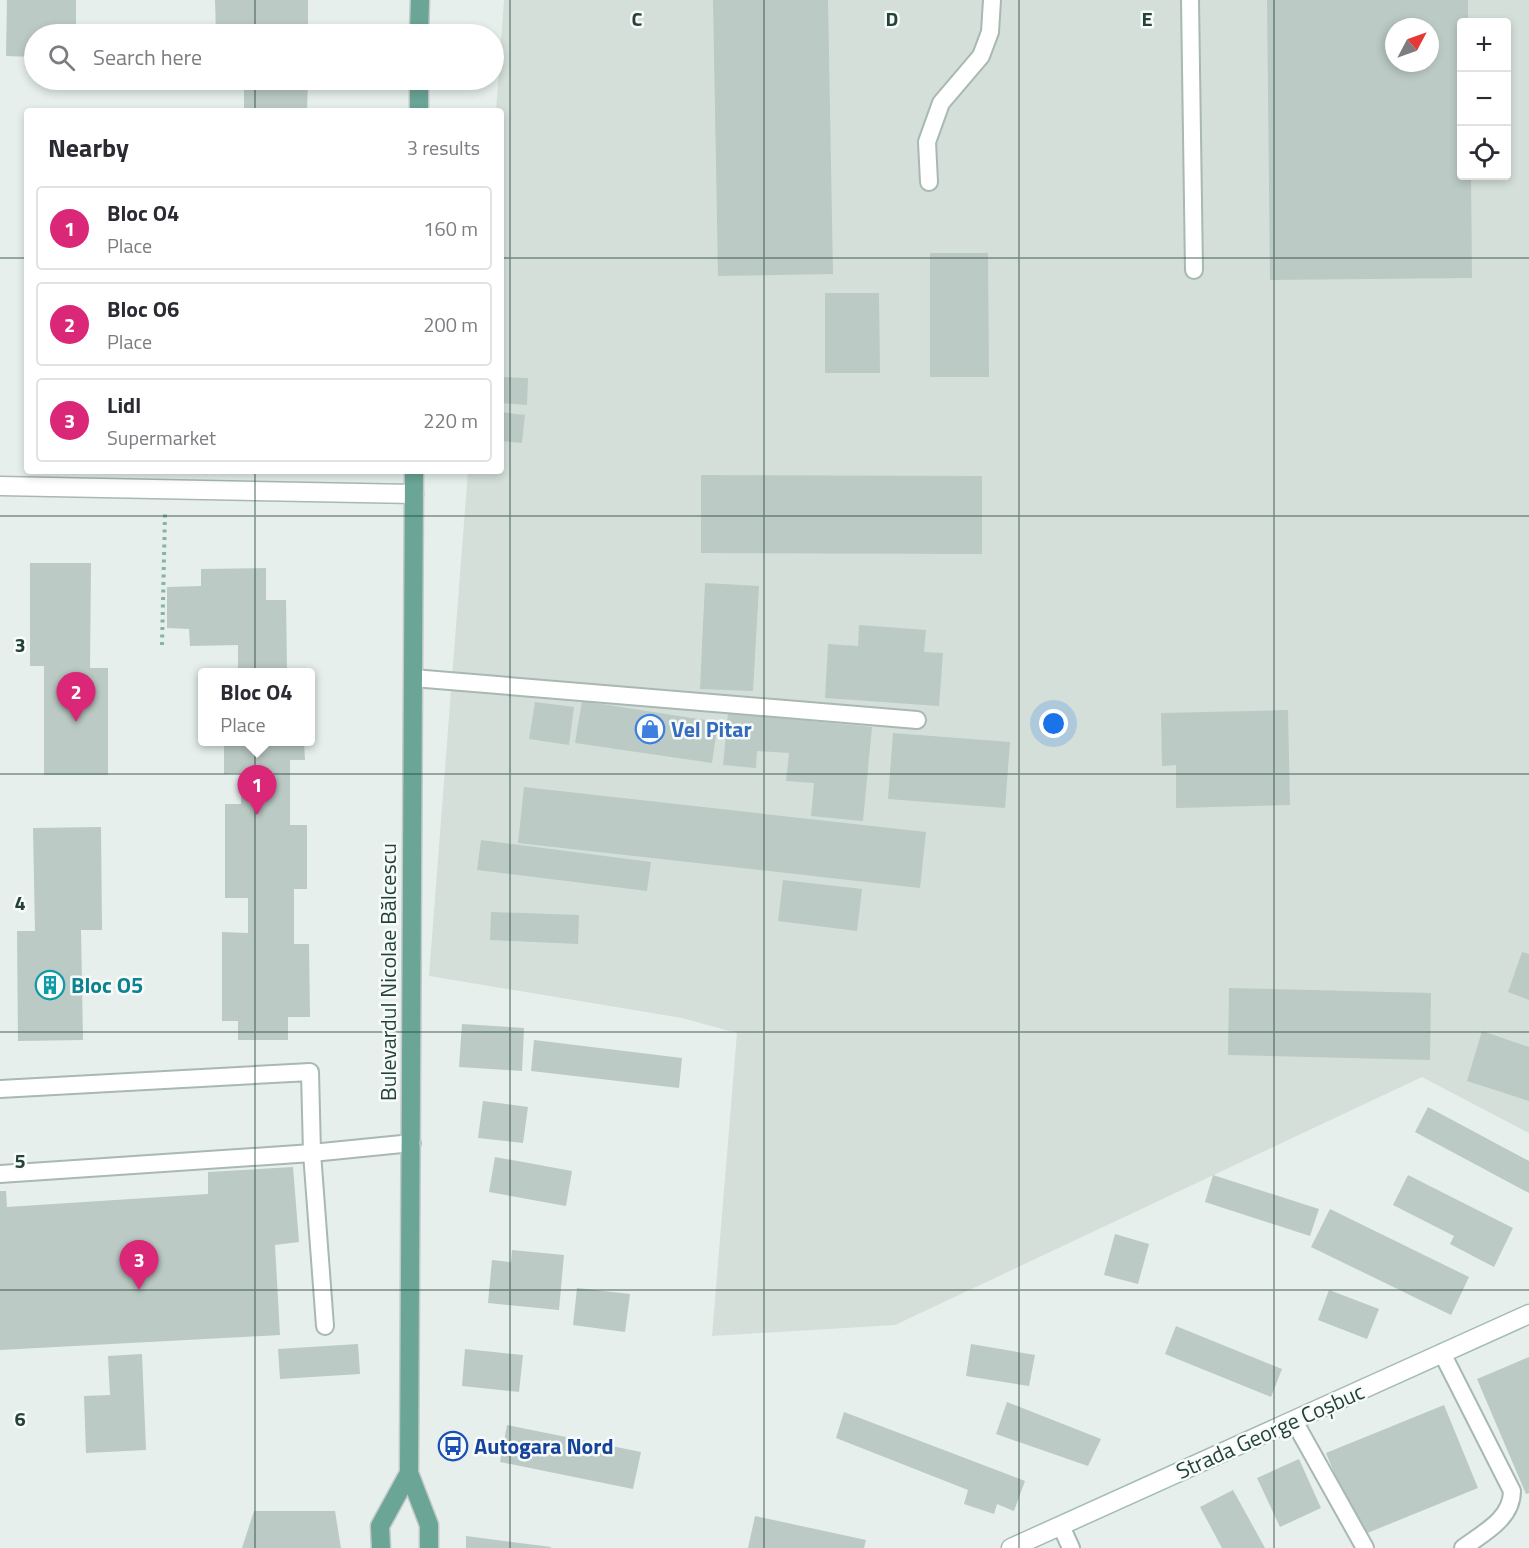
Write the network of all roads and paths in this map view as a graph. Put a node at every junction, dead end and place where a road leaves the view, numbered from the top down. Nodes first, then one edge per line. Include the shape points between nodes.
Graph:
1 (420, 0) edge
2 (992, 0) edge
3 (1190, 0) edge
4 (420, 24) edge
5 (419, 90) edge
6 (419, 108) edge
7 (929, 182) dead end
8 (1194, 270) dead end
9 (414, 474) edge
10 (0, 486) edge
11 (165, 489) junction
12 (414, 494) junction
13 (162, 645) dead end
14 (413, 678) junction
15 (917, 720) dead end
16 (0, 1089) edge
17 (412, 1143) junction
18 (312, 1153) junction
19 (0, 1174) edge
20 (1529, 1314) edge
21 (324, 1326) dead end
22 (1442, 1353) junction
23 (1294, 1421) junction
24 (409, 1473) junction
25 (1061, 1526) junction
26 (381, 1548) edge
27 (429, 1548) edge
28 (1011, 1548) edge
29 (1071, 1548) edge
30 (1365, 1548) edge
31 (1463, 1548) edge

1 - 4 main road
2 - 7 lane via 990,32 981,56 941,103 927,142
3 - 8 lane
5 - 6 main road
9 - 12 main road, Bulevardul Nicolae Bălcescu
10 - 11 main road
11 - 12 main road
11 - 13 path
12 - 14 main road, Bulevardul Nicolae Bălcescu
14 - 15 lane
14 - 17 main road, Bulevardul Nicolae Bălcescu
16 - 18 lane via 310,1072
17 - 18 lane
17 - 24 main road, Bulevardul Nicolae Bălcescu
18 - 19 lane
18 - 21 lane
20 - 22 main road, Strada George Coșbuc
22 - 23 main road, Strada George Coșbuc
22 - 31 lane via 1512,1491 1512,1503 1502,1518
23 - 25 main road, Strada George Coșbuc
23 - 30 lane
24 - 26 main road, Bulevardul Nicolae Bălcescu via 380,1526
24 - 27 main road, Bulevardul Nicolae Bălcescu via 429,1525
25 - 28 main road, Strada George Coșbuc
25 - 29 lane

